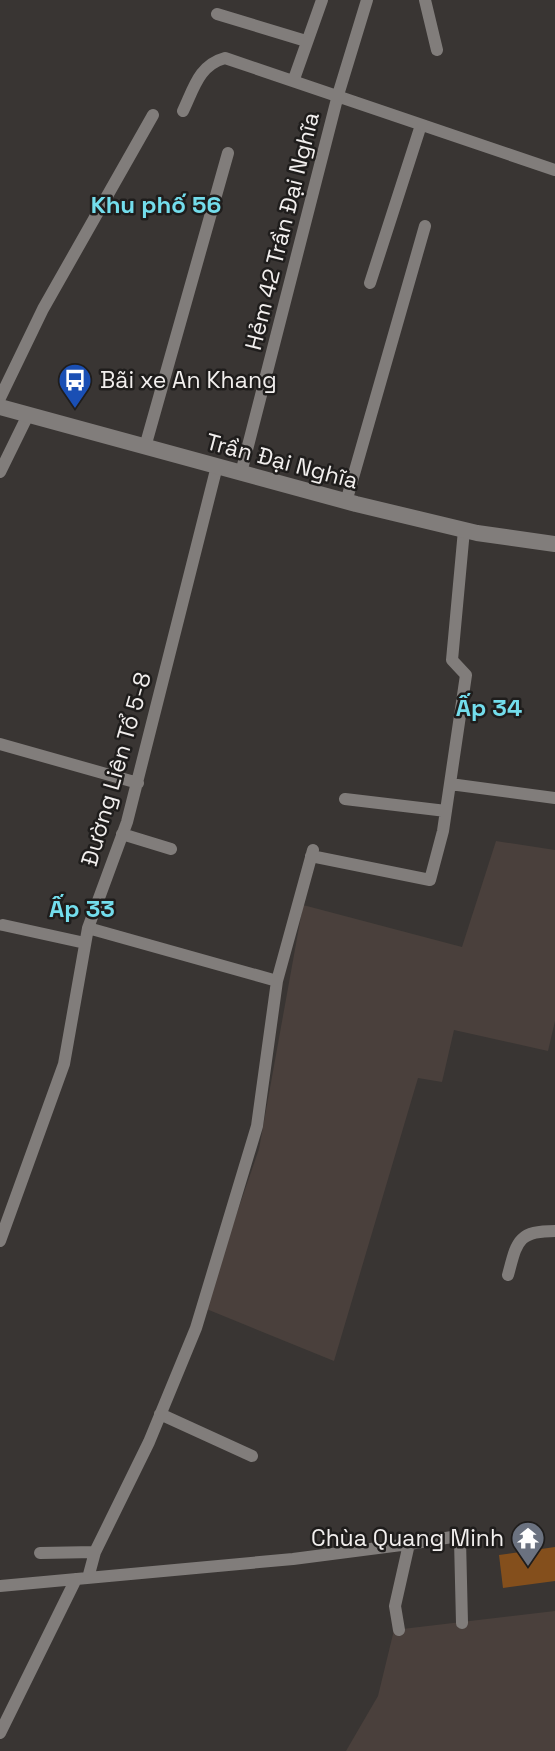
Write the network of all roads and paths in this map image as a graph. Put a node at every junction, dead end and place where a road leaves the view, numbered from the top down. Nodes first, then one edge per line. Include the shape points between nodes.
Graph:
1 (322, 0) edge
2 (367, 0) edge
3 (425, 0) edge
4 (218, 14) dead end
5 (306, 41) junction
6 (437, 50) dead end
7 (294, 79) junction
8 (338, 95) junction
9 (183, 111) dead end
10 (153, 115) dead end
11 (421, 125) junction
12 (228, 153) dead end
13 (555, 170) edge
14 (425, 226) dead end
15 (370, 283) dead end
16 (0, 398) edge
17 (0, 407) edge
18 (28, 415) junction
19 (145, 447) junction
20 (218, 467) junction
21 (0, 472) edge
22 (241, 472) junction
23 (346, 502) junction
24 (464, 530) junction
25 (555, 544) edge
26 (0, 744) edge
27 (138, 783) junction
28 (450, 784) junction
29 (555, 797) edge
30 (345, 799) dead end
31 (446, 811) junction
32 (122, 834) junction
33 (171, 849) dead end
34 (3, 925) dead end
35 (88, 928) junction
36 (85, 943) junction
37 (276, 981) junction
38 (555, 1231) edge
39 (0, 1241) edge
40 (508, 1275) dead end
41 (160, 1414) junction
42 (252, 1456) dead end
43 (408, 1544) junction
44 (94, 1552) junction
45 (40, 1553) dead end
46 (82, 1578) junction
47 (0, 1586) edge
48 (462, 1623) dead end
49 (399, 1630) dead end
50 (0, 1734) edge

1 - 5 street
2 - 8 street, Hẻm 42 Trần Đại Nghĩa
3 - 6 street
4 - 5 street
5 - 7 street
7 - 8 street
7 - 9 street via 225,58 218,60 202,70
8 - 11 street
8 - 22 street, Hẻm 42 Trần Đại Nghĩa
10 - 16 street via 43,309
11 - 13 street
11 - 15 street
12 - 19 street
14 - 23 street
17 - 18 main road, Trần Đại Nghĩa
18 - 19 main road, Trần Đại Nghĩa
18 - 21 street
19 - 20 main road, Trần Đại Nghĩa
20 - 22 main road, Trần Đại Nghĩa
20 - 27 street, Đường Liên Tổ 5-8
22 - 23 main road, Trần Đại Nghĩa
23 - 24 main road, Trần Đại Nghĩa
24 - 25 main road, Trần Đại Nghĩa
24 - 28 street via 452,660 466,675
26 - 27 street
27 - 32 street, Đường Liên Tổ 5-8
28 - 29 street
28 - 31 street
30 - 31 street
31 - 37 street via 430,880 312,853
32 - 33 street
32 - 35 street, Đường Liên Tổ 5-8
34 - 36 street
35 - 36 street, Đường Liên Tổ 5-8
35 - 37 street
36 - 39 street, Đường Liên Tổ 5-8 via 64,1064
37 - 41 street via 257,1126 196,1328
38 - 40 street via 530,1232 519,1240
41 - 42 street
41 - 44 street
43 - 46 street
43 - 48 street via 452,1537 460,1540
43 - 49 street via 395,1606
44 - 45 street
44 - 46 street
46 - 47 street
46 - 50 street

